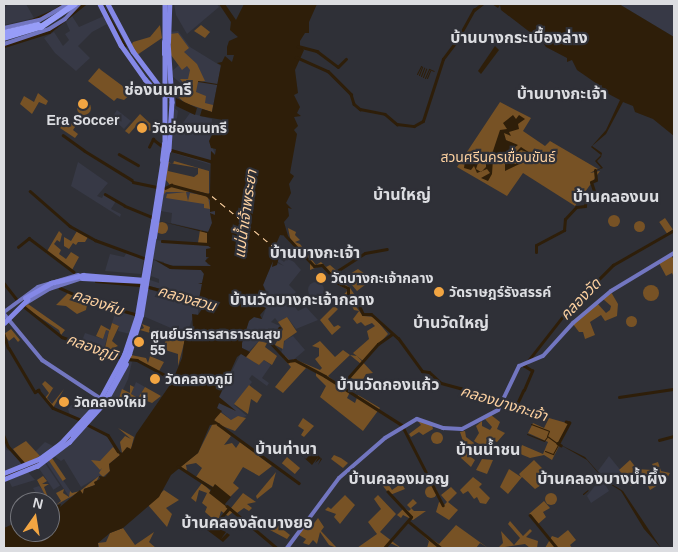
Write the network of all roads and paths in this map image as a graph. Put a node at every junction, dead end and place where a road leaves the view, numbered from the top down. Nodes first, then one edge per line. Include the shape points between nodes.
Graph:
1 (68, 4) edge
2 (74, 4) edge
3 (79, 4) edge
4 (100, 4) edge
5 (108, 4) edge
6 (165, 4) edge
7 (169, 4) edge
8 (71, 12) junction
9 (49, 21) junction
10 (33, 22) junction
11 (16, 30) junction
12 (4, 36) edge
13 (166, 42) junction
14 (166, 87) junction
15 (157, 92) junction
16 (169, 94) junction
17 (169, 103) junction
18 (164, 160) junction
19 (155, 221) junction
20 (674, 253) edge
21 (83, 276) junction
22 (143, 276) junction
23 (148, 281) junction
24 (26, 299) junction
25 (141, 304) junction
26 (10, 308) junction
27 (14, 314) junction
28 (4, 316) edge
29 (7, 323) edge
30 (65, 376) junction
31 (71, 382) junction
32 (100, 402) junction
33 (61, 445) junction
34 (27, 468) junction
35 (4, 473) edge
36 (4, 479) edge
37 (287, 548) edge

1 - 10 main road
2 - 9 highway
2 - 12 highway via 37,29
3 - 8 main road
4 - 15 main road via 128,55
5 - 14 main road via 133,51
6 - 13 main road
7 - 13 main road
8 - 12 main road via 47,28
8 - 12 main road via 44,32
9 - 11 highway
9 - 12 highway via 24,32
10 - 11 main road
10 - 12 main road
11 - 12 highway
13 - 14 main road
13 - 18 main road, bridge via 168,109
14 - 15 main road
14 - 16 main road
14 - 16 main road
15 - 16 main road
15 - 17 main road
16 - 17 main road
17 - 18 main road
18 - 19 main road
19 - 22 main road
19 - 33 main road, bridge via 138,318 127,351 100,402
20 - 37 main road via 611,291 573,323 543,356 519,366 504,404 464,429 443,428 418,419 385,438 339,478
21 - 22 main road
21 - 24 main road via 53,285
21 - 26 main road via 52,280
21 - 27 main road via 49,289
22 - 23 main road
22 - 23 main road
22 - 25 main road
23 - 25 main road
24 - 28 main road, bridge
24 - 29 main road, bridge
25 - 32 main road via 125,359 114,384
26 - 27 main road
26 - 28 main road
27 - 29 main road
28 - 29 main road
29 - 30 main road via 36,354
29 - 31 main road via 40,362
30 - 31 main road
30 - 32 main road
31 - 32 main road
32 - 33 main road
33 - 34 main road
34 - 35 main road
34 - 36 main road

